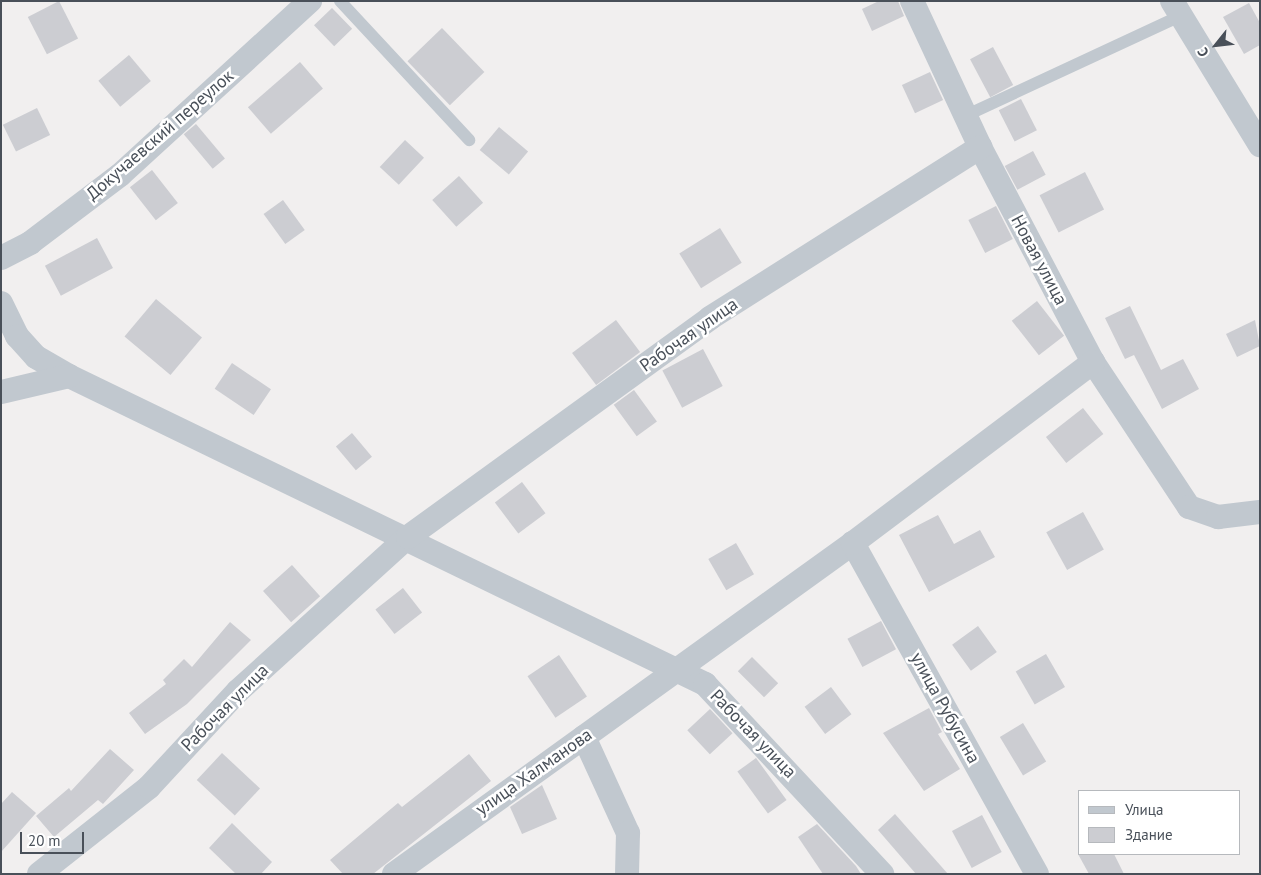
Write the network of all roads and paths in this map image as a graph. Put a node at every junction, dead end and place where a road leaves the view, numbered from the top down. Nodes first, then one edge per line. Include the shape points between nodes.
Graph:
1 (310, 1) edge
2 (340, 1) edge
3 (912, 1) edge
4 (1176, 9) edge
5 (967, 115) junction
6 (469, 140) dead end
7 (1260, 145) edge
8 (980, 147) junction
9 (1, 258) edge
10 (1, 303) edge
11 (1, 309) edge
12 (1093, 362) junction
13 (69, 376) junction
14 (1, 392) edge
15 (1260, 512) edge
16 (408, 537) junction
17 (853, 543) junction
18 (674, 673) junction
19 (584, 737) junction
20 (39, 874) edge
21 (394, 874) edge
22 (627, 874) edge
23 (882, 874) edge
24 (1037, 874) edge

1 - 9 street, Докучаевский переулок via 120,175 30,244
2 - 6 lane
3 - 5 street, Новая улица
4 - 5 lane
4 - 7 street
5 - 8 street, Новая улица
8 - 12 street, Новая улица
8 - 16 street, Рабочая улица via 710,318
10 - 11 lane
10 - 13 street, Рабочая улица via 16,336 36,357
12 - 15 street, Новая улица via 1189,506 1218,517
12 - 17 street
13 - 14 street
13 - 16 street, Рабочая улица
16 - 18 street, Рабочая улица
16 - 20 street, Рабочая улица via 238,691 149,788
17 - 18 street
17 - 24 street, улица Рубусина
18 - 19 street, улица Халманова
18 - 23 street, Рабочая улица via 705,684
19 - 21 street, улица Халманова
19 - 22 street via 628,833

